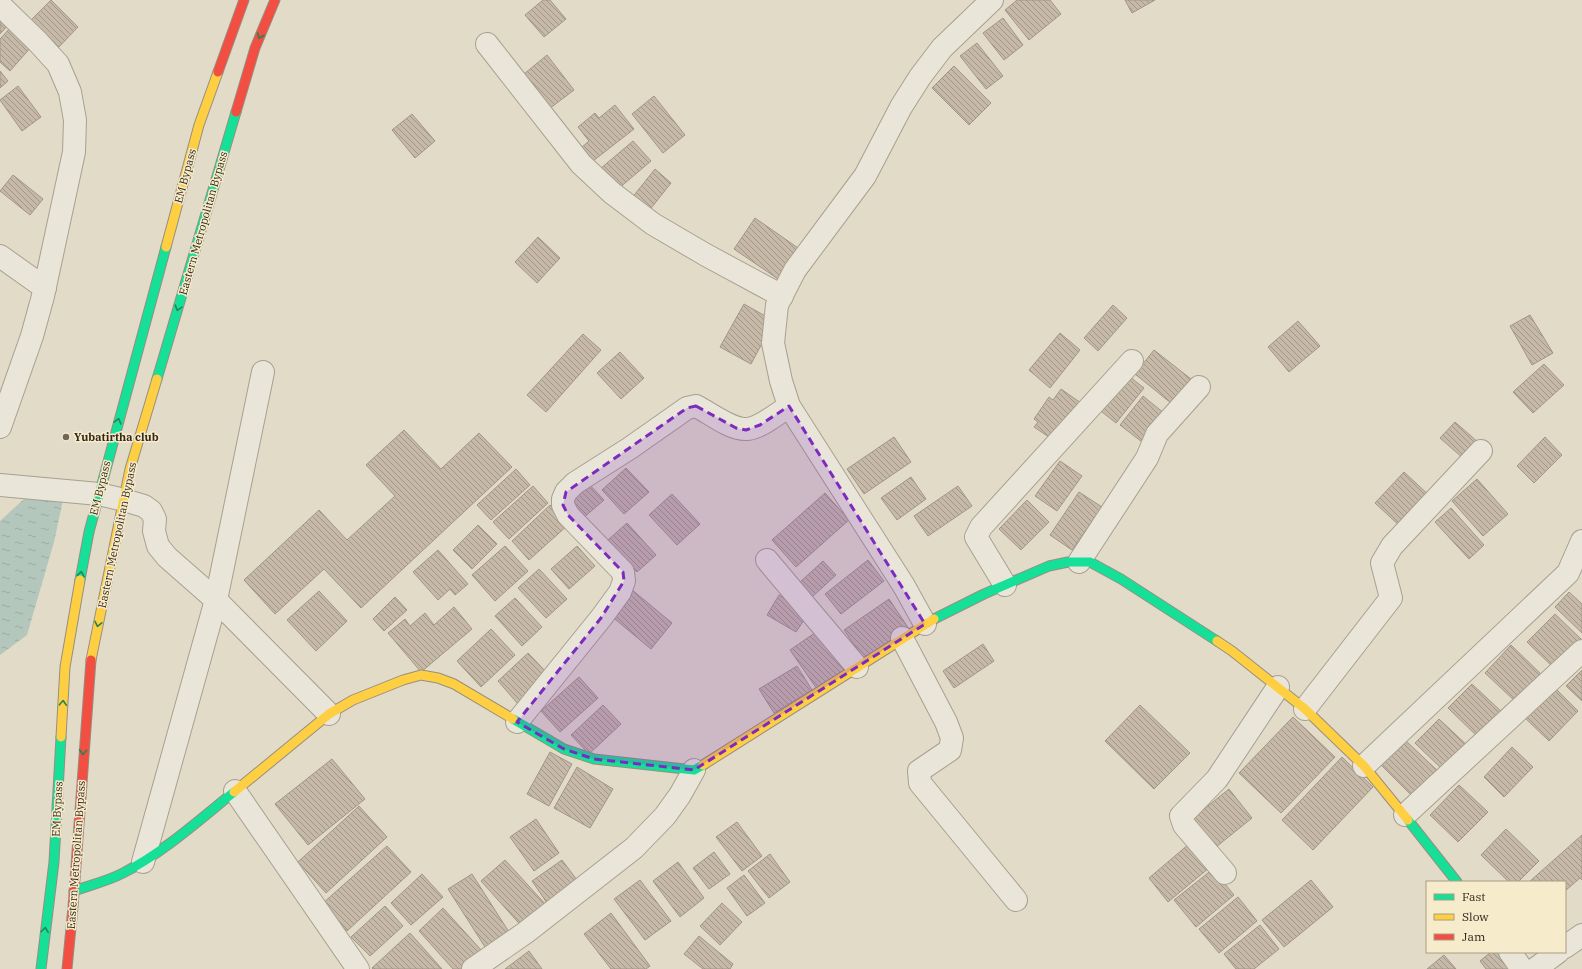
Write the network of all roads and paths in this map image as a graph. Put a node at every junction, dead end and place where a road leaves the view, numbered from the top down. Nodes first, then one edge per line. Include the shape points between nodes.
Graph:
1 (244, 0) edge
2 (275, 0) edge
3 (992, 0) edge
4 (0, 5) edge
5 (487, 44) dead end
6 (0, 256) edge
7 (45, 288) junction
8 (782, 296) junction
9 (1132, 361) dead end
10 (263, 372) dead end
11 (1199, 387) dead end
12 (789, 406) junction
13 (0, 428) edge
14 (1481, 451) dead end
15 (0, 484) edge
16 (99, 494) junction
17 (124, 500) junction
18 (1582, 541) edge
19 (767, 560) dead end
20 (1079, 562) junction
21 (1005, 585) junction
22 (216, 600) junction
23 (926, 624) junction
24 (902, 638) junction
25 (1582, 651) edge
26 (857, 668) junction
27 (1278, 687) junction
28 (1305, 709) junction
29 (329, 714) junction
30 (517, 722) junction
31 (1364, 766) junction
32 (694, 770) junction
33 (235, 791) junction
34 (1404, 815) junction
35 (143, 862) junction
36 (1225, 873) dead end
37 (1456, 881) edge
38 (74, 892) junction
39 (1016, 900) dead end
40 (1582, 935) edge
41 (1566, 946) edge
42 (1511, 953) edge
43 (1557, 953) edge
44 (354, 968) edge
45 (41, 969) edge
46 (67, 969) edge
47 (473, 969) edge
48 (1522, 969) edge
49 (1535, 969) edge

16 -> 1 main road, EM Bypass via 199,125
2 -> 17 main road, Eastern Metropolitan Bypass via 255,48 130,469
3 - 8 street via 942,48 920,77 901,107 865,176 795,270
4 - 7 street via 58,64 70,92 75,120 74,152
5 - 8 street via 581,164 612,194 706,256
6 - 7 street
7 - 13 street via 32,336
8 - 12 street via 777,305 773,343
9 - 21 street via 981,527 976,537
10 - 22 street
11 - 20 street via 1157,434 1147,458
12 - 23 street
12 - 30 street via 760,425 746,430 736,428 696,406 688,408 575,483 566,492 563,505 568,515 623,572 624,581 620,592 601,618
14 - 28 street via 1392,546 1382,563 1391,598
15 - 16 street
16 - 17 street
45 -> 16 main road, EM Bypass via 54,862 65,667 89,532
17 - 22 street via 151,511 155,520 154,531 158,546
17 -> 38 main road, Eastern Metropolitan Bypass via 89,668
18 - 31 street via 1568,573
19 - 26 street
20 - 21 main road via 1049,566
20 - 27 main road via 1090,562 1121,579 1232,651
21 - 23 main road
22 - 29 street
22 - 35 street
23 - 24 main road
24 - 26 main road
24 - 39 street via 952,738 950,750 919,771 920,783
25 - 34 street
26 - 32 main road
27 - 28 main road
27 - 36 street via 1217,779 1181,816 1184,825
28 - 31 main road
29 - 30 main road via 353,700 421,675 454,684
29 - 33 main road
30 - 32 main road via 564,748 594,759
31 - 34 main road
32 - 47 street via 680,796 665,816 634,848 525,933
33 - 35 main road
33 - 44 street
34 - 37 main road
35 - 38 main road via 121,874
38 - 46 main road, Eastern Metropolitan Bypass
40 - 41 street
42 - 48 street
43 - 49 street

